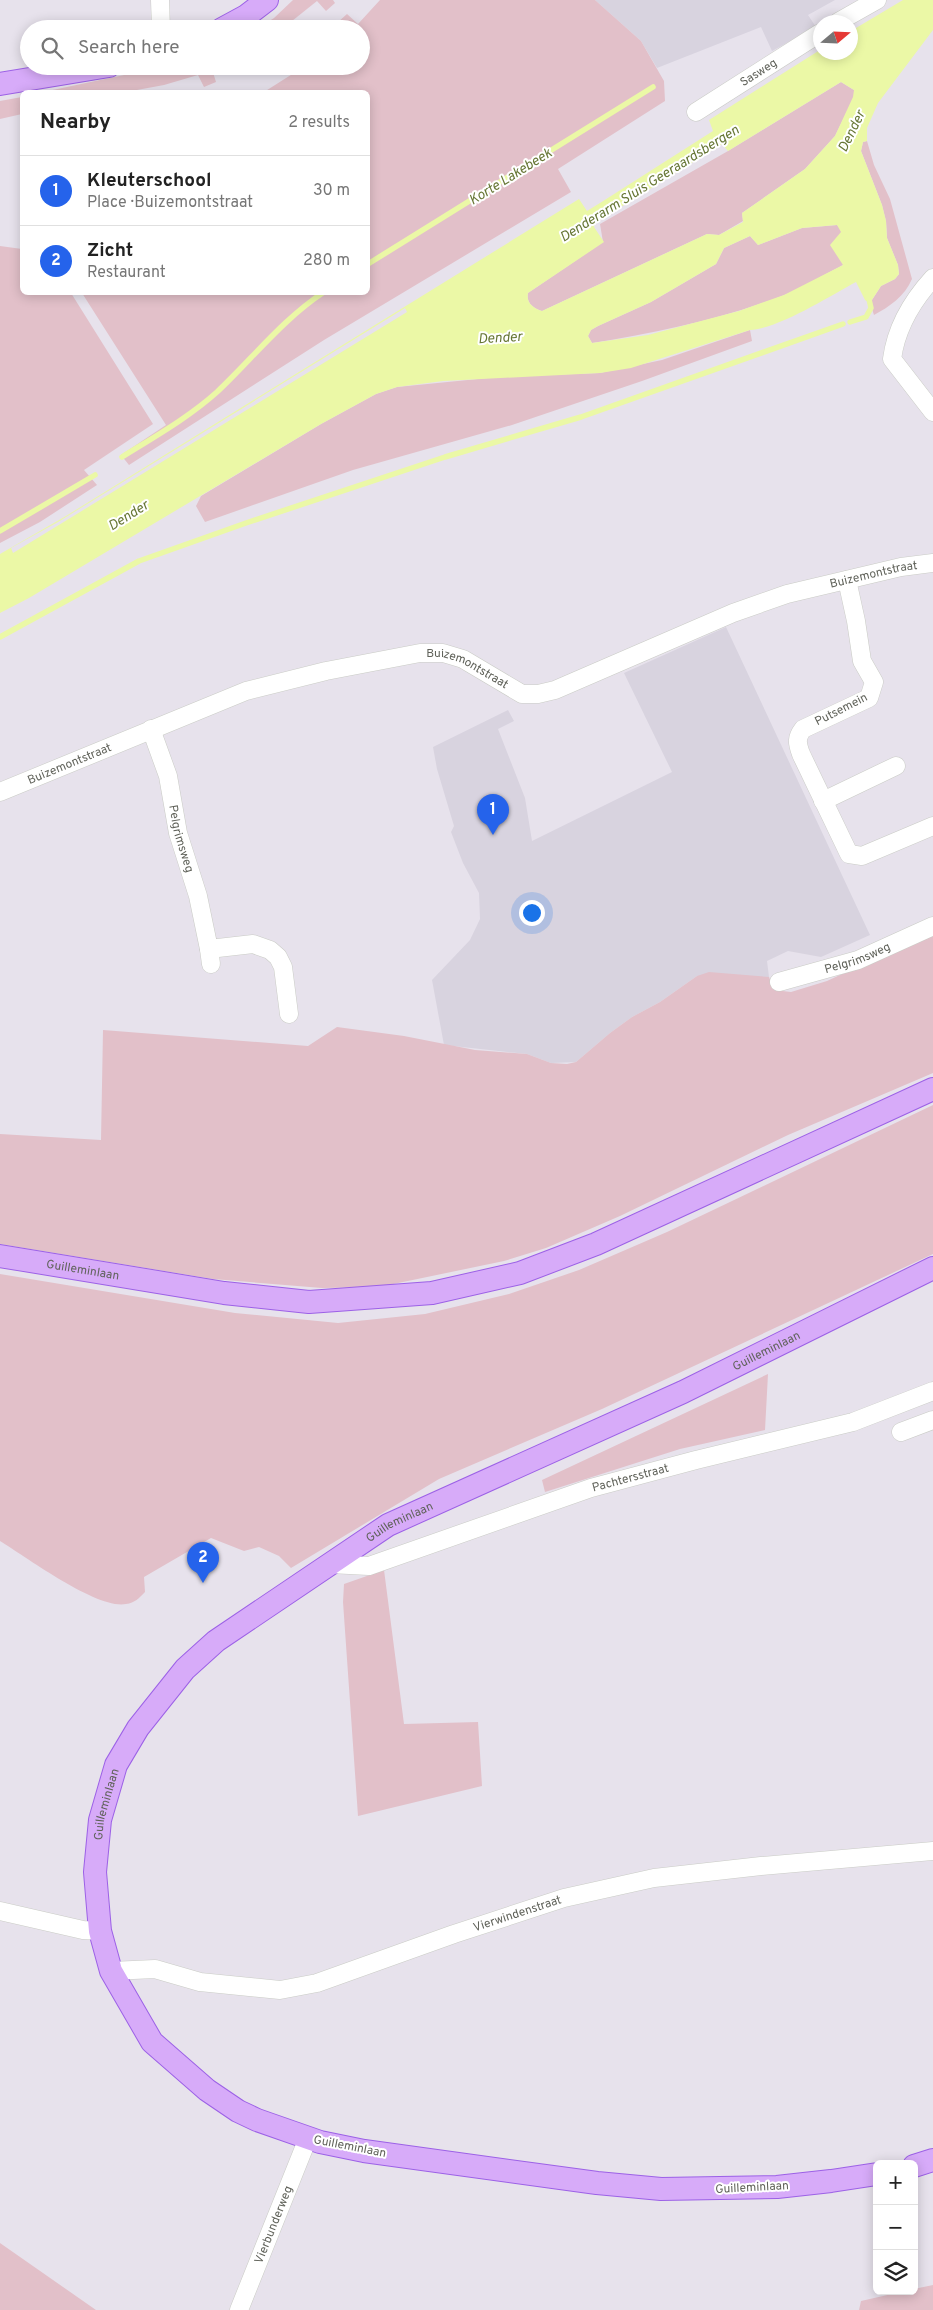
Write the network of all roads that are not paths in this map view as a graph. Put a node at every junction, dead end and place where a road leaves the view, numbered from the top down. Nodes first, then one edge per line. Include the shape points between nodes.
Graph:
1 (160, 0) edge
2 (267, 0) edge
3 (877, 0) edge
4 (850, 15) edge
5 (161, 20) edge
6 (239, 20) edge
7 (813, 37) edge
8 (54, 75) edge
9 (0, 84) edge
10 (696, 112) dead end
11 (933, 278) edge
12 (933, 412) edge
13 (933, 563) edge
14 (847, 580) junction
15 (151, 729) junction
16 (896, 766) dead end
17 (0, 792) edge
18 (823, 801) junction
19 (933, 826) edge
20 (933, 926) edge
21 (779, 982) dead end
22 (289, 1014) dead end
23 (933, 1089) edge
24 (0, 1256) edge
25 (933, 1268) edge
26 (933, 1391) edge
27 (933, 1420) edge
28 (901, 1432) dead end
29 (330, 1564) junction
30 (933, 1851) edge
31 (0, 1911) edge
32 (100, 1931) junction
33 (111, 1971) junction
34 (308, 2138) junction
35 (933, 2160) edge
36 (918, 2165) edge
37 (873, 2174) edge
38 (239, 2310) edge

1 - 5 street
2 - 6 main road
3 - 4 street
7 - 10 street, Sasweg
8 - 9 main road
11 - 12 street via 921,291 897,334 892,360
13 - 14 street, Buizemontstraat
14 - 15 street, Buizemontstraat via 787,594 733,613 555,690 538,694 522,694 463,659 443,653 420,653 246,691
14 - 18 street, Putsemein via 862,660 874,682 869,698 803,729 798,736 801,754
15 - 17 street, Buizemontstraat
15 - 22 street, Pelgrimsweg via 168,776 178,833 198,896 210,957 253,944 270,950 283,967 279,999
16 - 18 street
18 - 19 street, Putsemein via 849,854 854,856 862,856
20 - 21 street, Pelgrimsweg via 858,960
23 - 24 main road, Guilleminlaan via 596,1244 520,1273 432,1294 309,1302 224,1293
25 - 29 main road, Guilleminlaan via 683,1392 388,1525
26 - 29 street, Pachtersstraat via 853,1422 592,1488 370,1566
27 - 28 street
29 - 32 main road, Guilleminlaan via 216,1641 185,1669 138,1728 116,1765 100,1820 94,1872
30 - 33 street, Vierwindenstraat via 654,1878 564,1898 317,1983 280,1990 200,1982 155,1969
31 - 32 street
32 - 33 main road, Guilleminlaan
33 - 34 main road, Guilleminlaan via 152,2042 178,2066 238,2112
34 - 37 main road, Guilleminlaan via 364,2150 597,2183 661,2188 777,2186
34 - 38 street, Vierbunderweg
35 - 36 main road

